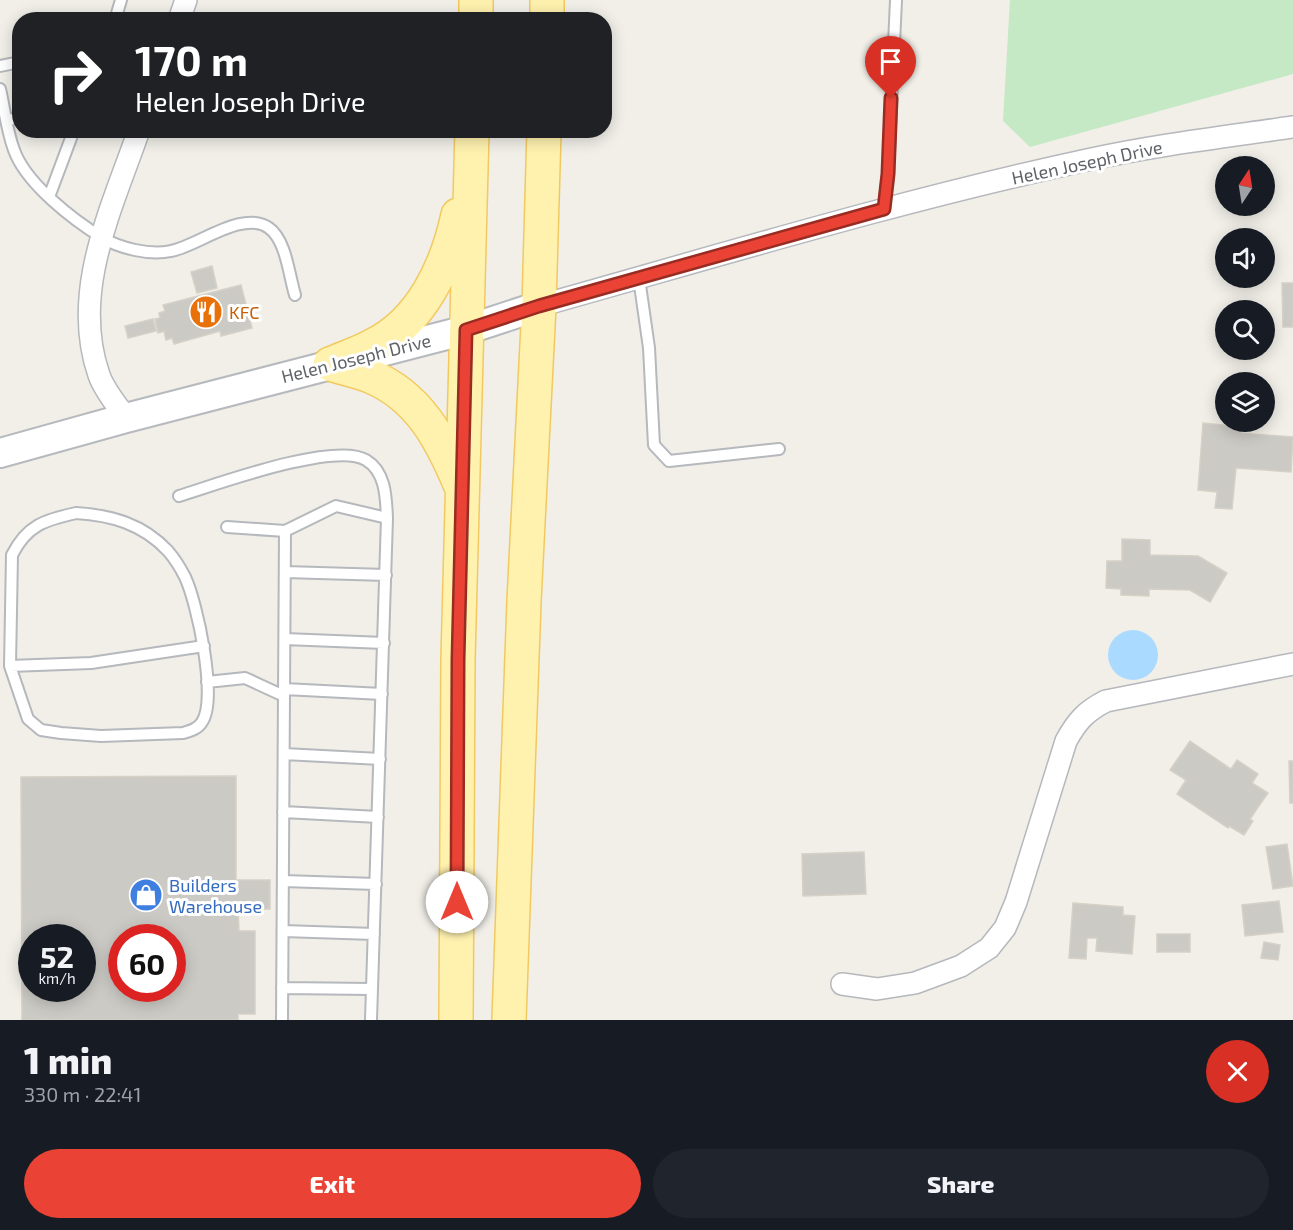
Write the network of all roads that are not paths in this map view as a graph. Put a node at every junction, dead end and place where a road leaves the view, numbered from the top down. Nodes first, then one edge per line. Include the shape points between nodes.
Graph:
1 (896, 0) edge
2 (0, 88) edge
3 (12, 119) edge
4 (7, 120) junction
5 (1293, 127) edge
6 (71, 138) edge
7 (136, 138) edge
8 (544, 138) edge
9 (471, 146) edge
10 (49, 197) junction
11 (884, 209) junction
12 (102, 238) junction
13 (639, 278) junction
14 (295, 295) dead end
15 (539, 306) junction
16 (466, 330) junction
17 (330, 364) junction
18 (126, 418) junction
19 (779, 449) dead end
20 (0, 453) edge
21 (463, 492) junction
22 (179, 496) dead end
23 (387, 518) junction
24 (227, 527) dead end
25 (285, 531) junction
26 (285, 572) junction
27 (386, 575) junction
28 (285, 639) junction
29 (384, 643) junction
30 (204, 646) junction
31 (1293, 664) edge
32 (10, 666) junction
33 (207, 682) junction
34 (284, 693) junction
35 (382, 694) junction
36 (284, 754) junction
37 (380, 759) junction
38 (284, 813) junction
39 (378, 817) junction
40 (283, 880) junction
41 (376, 884) junction
42 (283, 931) junction
43 (374, 934) junction
44 (842, 984) dead end
45 (282, 988) junction
46 (372, 989) junction
47 (282, 1020) edge
48 (371, 1020) edge
49 (456, 1020) edge
50 (509, 1020) edge

1 - 11 lane
2 - 4 lane
3 - 4 lane
4 - 10 lane via 16,155
5 - 11 street, Helen Joseph Drive via 1189,140 1087,160
6 - 10 lane
7 - 12 street
8 - 15 main road
9 - 16 main road
9 - 17 main road via 449,247 420,306 374,346
10 - 12 lane
11 - 13 street, Helen Joseph Drive
12 - 14 lane via 152,253 169,252 237,224 255,222 268,227 280,244
12 - 18 street via 88,306 91,339 99,377
13 - 15 street, Helen Joseph Drive
13 - 19 lane via 649,348 654,446 669,462
15 - 16 street, Helen Joseph Drive
15 - 50 main road
16 - 17 street, Helen Joseph Drive
16 - 21 main road
17 - 18 street, Helen Joseph Drive
17 - 21 main road via 370,376 418,409 437,434
18 - 20 street, Helen Joseph Drive
21 - 49 main road
22 - 23 lane via 281,465 352,456 376,468 382,479
23 - 25 lane via 336,506
23 - 27 lane
24 - 25 lane
25 - 26 lane
26 - 27 lane
26 - 28 lane
27 - 29 lane
28 - 29 lane
28 - 34 lane
29 - 35 lane
30 - 32 lane via 91,663
30 - 32 lane via 185,577 168,551 130,523 99,514 76,513 50,518 32,528 12,555
30 - 33 lane
31 - 44 street via 1107,701 1088,711 1066,741 1016,902 1005,928 989,948 961,966 915,983 878,990
32 - 33 lane via 28,719 41,730 61,733 101,736 194,730 207,711
33 - 34 lane via 245,678
34 - 35 lane
34 - 36 lane
35 - 37 lane
36 - 37 lane
36 - 38 lane
37 - 39 lane
38 - 39 lane
38 - 40 lane
39 - 41 lane
40 - 41 lane
40 - 42 lane
41 - 43 lane
42 - 43 lane
42 - 45 lane
43 - 46 lane
45 - 46 lane
45 - 47 lane
46 - 48 lane

